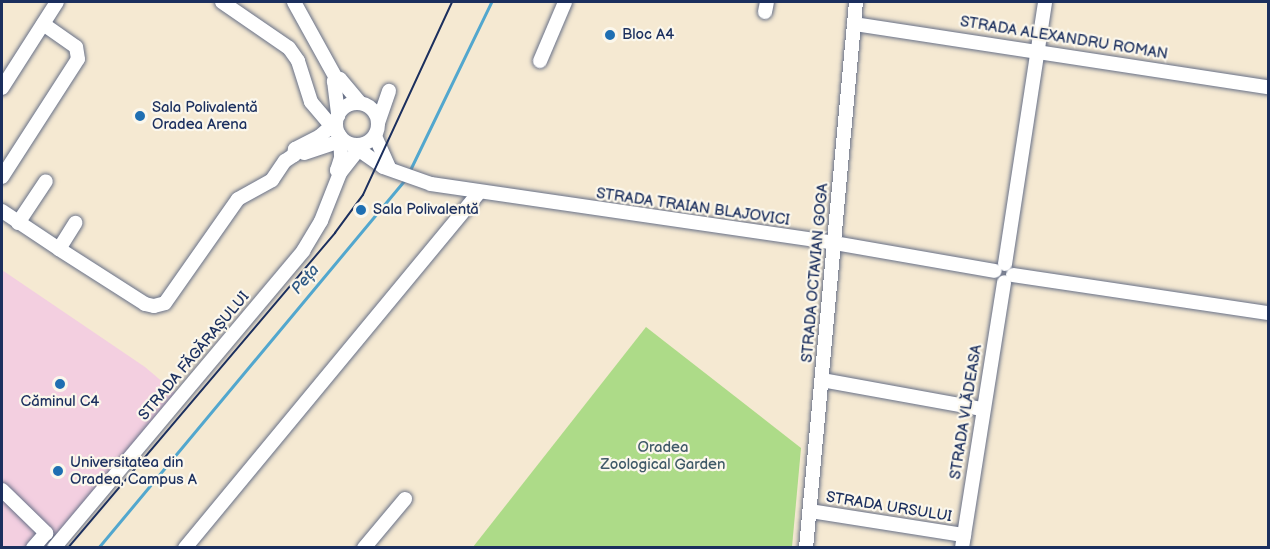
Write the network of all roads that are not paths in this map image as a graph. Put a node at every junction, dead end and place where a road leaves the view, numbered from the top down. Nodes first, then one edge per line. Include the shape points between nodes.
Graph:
1 (57, 2) edge
2 (222, 2) edge
3 (294, 2) edge
4 (565, 2) edge
5 (856, 2) edge
6 (1045, 2) edge
7 (43, 24) junction
8 (854, 24) junction
9 (1037, 50) junction
10 (540, 60) dead end
11 (336, 78) junction
12 (1269, 87) edge
13 (2, 88) edge
14 (312, 98) junction
15 (346, 127) junction
16 (376, 129) junction
17 (390, 168) junction
18 (340, 173) junction
19 (2, 177) edge
20 (46, 181) dead end
21 (479, 193) junction
22 (2, 211) edge
23 (18, 223) junction
24 (75, 223) dead end
25 (835, 243) junction
26 (59, 249) junction
27 (1004, 273) junction
28 (1269, 313) edge
29 (822, 380) junction
30 (982, 409) junction
31 (2, 490) edge
32 (405, 499) dead end
33 (810, 511) junction
34 (963, 541) edge
35 (33, 548) edge
36 (54, 548) edge
37 (185, 548) edge
38 (364, 548) edge
39 (806, 548) edge

1 - 7 street
2 - 14 street via 289,48 298,60
3 - 11 street, STRADA TRAIAN BLAJOVICI
4 - 10 street
5 - 8 street, STRADA OCTAVIAN GOGA
6 - 9 street, STRADA VLĂDEASA
7 - 13 street
7 - 19 street via 76,47 78,59
8 - 9 street, STRADA ALEXANDRU ROMAN
8 - 25 street, STRADA OCTAVIAN GOGA
9 - 12 street, STRADA ALEXANDRU ROMAN
9 - 27 street, STRADA VLĂDEASA
11 - 15 street, STRADA TRAIAN BLAJOVICI
11 - 15 street, STRADA TRAIAN BLAJOVICI via 340,79
14 - 15 street
14 - 15 street via 310,102
15 - 16 street
15 - 16 street via 371,109
15 - 16 street via 389,93
15 - 17 street, STRADA TRAIAN BLAJOVICI via 383,167
15 - 18 street, STRADA FĂGĂRAȘULUI
15 - 18 street, STRADA FĂGĂRAȘULUI via 337,170
15 - 26 street via 294,155 272,180 238,199 165,303 146,304
16 - 17 street
17 - 21 street, STRADA TRAIAN BLAJOVICI via 431,184
18 - 36 street, STRADA FĂGĂRAȘULUI via 303,251
20 - 23 street
21 - 25 street, STRADA TRAIAN BLAJOVICI
21 - 37 street
22 - 23 street
23 - 26 street
24 - 26 street
25 - 27 street, STRADA TRAIAN BLAJOVICI
25 - 29 street, STRADA OCTAVIAN GOGA
27 - 28 street, STRADA TRAIAN BLAJOVICI
27 - 30 street, STRADA VLĂDEASA
29 - 30 street
29 - 33 street, STRADA OCTAVIAN GOGA
30 - 34 street, STRADA VLĂDEASA
31 - 35 street via 46,533
32 - 38 street
33 - 34 street, STRADA URSULUI
33 - 39 street, STRADA OCTAVIAN GOGA

